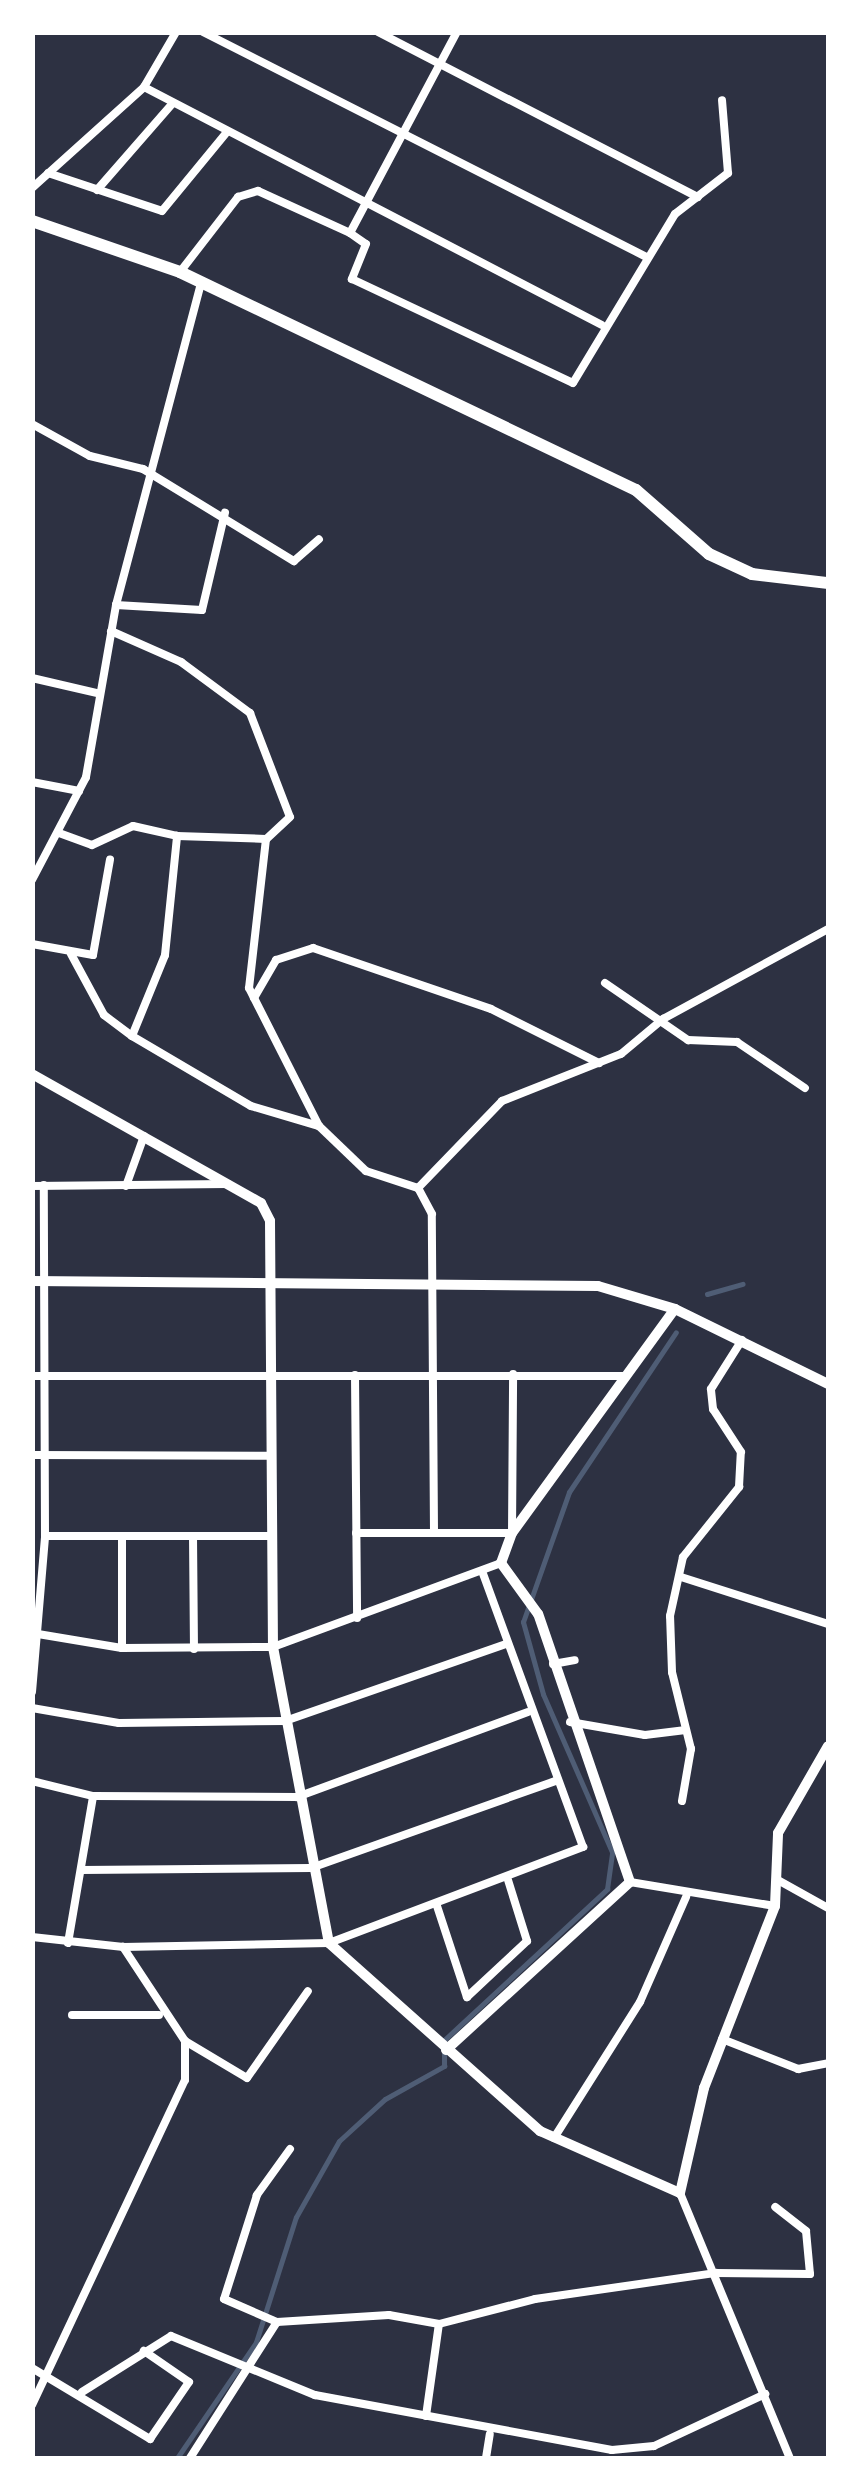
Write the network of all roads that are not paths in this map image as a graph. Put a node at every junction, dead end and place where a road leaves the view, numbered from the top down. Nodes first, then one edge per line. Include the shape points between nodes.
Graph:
1 (176, 32) edge
2 (203, 32) edge
3 (378, 32) edge
4 (457, 32) edge
5 (440, 64) junction
6 (144, 87) junction
7 (722, 100) dead end
8 (172, 104) junction
9 (227, 132) junction
10 (405, 135) junction
11 (48, 173) junction
12 (32, 188) edge
13 (97, 190) junction
14 (698, 198) junction
15 (369, 204) junction
16 (32, 221) edge
17 (350, 233) junction
18 (647, 257) junction
19 (180, 272) junction
20 (200, 283) junction
21 (602, 325) junction
22 (32, 424) edge
23 (149, 472) junction
24 (225, 513) junction
25 (318, 540) dead end
26 (828, 584) edge
27 (116, 605) junction
28 (111, 631) junction
29 (32, 678) edge
30 (97, 693) junction
31 (32, 782) edge
32 (79, 791) junction
33 (59, 833) junction
34 (177, 836) junction
35 (266, 839) junction
36 (110, 860) dead end
37 (32, 880) edge
38 (828, 929) edge
39 (32, 944) edge
40 (71, 954) junction
41 (604, 982) dead end
42 (254, 998) junction
43 (663, 1019) junction
44 (132, 1036) junction
45 (599, 1063) junction
46 (32, 1074) edge
47 (805, 1088) dead end
48 (319, 1126) junction
49 (144, 1136) junction
50 (230, 1184) junction
51 (32, 1186) edge
52 (44, 1186) junction
53 (126, 1186) junction
54 (418, 1188) junction
55 (433, 1279) junction
56 (271, 1280) junction
57 (38, 1281) edge
58 (676, 1309) junction
59 (742, 1340) junction
60 (271, 1374) junction
61 (513, 1374) junction
62 (434, 1375) junction
63 (32, 1376) edge
64 (44, 1376) junction
65 (355, 1376) junction
66 (626, 1376) junction
67 (828, 1384) edge
68 (44, 1454) junction
69 (32, 1455) edge
70 (272, 1456) junction
71 (356, 1532) junction
72 (434, 1532) junction
73 (512, 1533) junction
74 (46, 1536) junction
75 (193, 1536) junction
76 (272, 1536) junction
77 (122, 1537) junction
78 (501, 1563) junction
79 (484, 1574) junction
80 (680, 1577) junction
81 (357, 1618) junction
82 (828, 1624) edge
83 (37, 1634) edge
84 (506, 1644) junction
85 (273, 1647) junction
86 (122, 1648) junction
87 (194, 1649) junction
88 (575, 1660) dead end
89 (553, 1664) junction
90 (32, 1692) edge
91 (32, 1708) edge
92 (528, 1712) junction
93 (285, 1721) junction
94 (570, 1722) junction
95 (686, 1730) junction
96 (828, 1746) edge
97 (32, 1782) edge
98 (554, 1782) junction
99 (93, 1796) junction
100 (297, 1797) junction
101 (682, 1801) dead end
102 (311, 1868) junction
103 (81, 1870) junction
104 (776, 1879) junction
105 (508, 1880) junction
106 (630, 1882) junction
107 (686, 1897) junction
108 (436, 1906) junction
109 (775, 1906) junction
110 (828, 1908) edge
111 (32, 1937) edge
112 (68, 1942) junction
113 (329, 1944) junction
114 (122, 1948) junction
115 (308, 1991) dead end
116 (159, 2014) junction
117 (72, 2015) dead end
118 (722, 2039) junction
119 (185, 2042) junction
120 (446, 2050) junction
121 (828, 2063) edge
122 (553, 2139) junction
123 (290, 2149) dead end
124 (680, 2193) junction
125 (775, 2207) dead end
126 (716, 2272) junction
127 (277, 2322) junction
128 (439, 2324) junction
129 (144, 2351) junction
130 (32, 2368) edge
131 (250, 2373) junction
132 (50, 2376) junction
133 (82, 2392) junction
134 (765, 2394) junction
135 (32, 2404) edge
136 (426, 2416) junction
137 (490, 2434) junction
138 (654, 2446) junction
139 (190, 2458) edge
140 (486, 2458) edge
141 (658, 2458) edge
142 (790, 2458) edge

1 - 6 street
2 - 10 street
3 - 5 street
4 - 5 street
5 - 10 street
5 - 14 street
6 - 8 street
6 - 11 street
7 - 14 street via 728,172
8 - 9 street
8 - 13 street
9 - 13 street via 162,211
9 - 15 street
10 - 15 street
10 - 18 street
11 - 12 street
11 - 13 street
14 - 18 street
15 - 17 street
15 - 21 street
16 - 19 main road
17 - 19 street via 258,191 238,198
17 - 21 street via 366,244 352,279 574,383
18 - 21 street
19 - 20 main road
20 - 23 street
20 - 26 main road via 636,490 709,554 786,584
22 - 23 street via 90,456
23 - 24 street
23 - 27 street
24 - 25 street via 294,561
24 - 27 street via 202,610
27 - 28 street
28 - 30 street
28 - 35 street via 181,662 250,712 290,817
29 - 30 street
30 - 32 street
31 - 32 street
32 - 33 street
33 - 34 street via 92,845 133,826
33 - 37 street
34 - 35 street
34 - 44 street via 162,969
35 - 42 street via 248,973
36 - 40 street via 93,955
38 - 43 street
39 - 40 street
40 - 44 street via 104,1015
41 - 43 street
42 - 45 street via 276,960 313,948 491,1010
42 - 48 street
43 - 45 street
43 - 47 street via 688,1040 737,1042
44 - 48 street via 251,1106
45 - 54 street via 502,1101
46 - 49 street
48 - 54 street via 366,1171
49 - 50 street
49 - 53 street
50 - 53 street
50 - 56 street via 270,1221
51 - 52 street
52 - 53 street
52 - 57 street
54 - 55 street via 432,1214
55 - 56 street
55 - 58 street via 598,1286
55 - 62 street
56 - 57 street
56 - 60 street
57 - 64 street
58 - 59 street
58 - 66 street
59 - 67 street
59 - 80 street via 711,1389 713,1409 741,1452 739,1487 683,1557
60 - 64 street
60 - 65 street
60 - 70 street
61 - 62 street
61 - 66 street
61 - 73 street
62 - 65 street
62 - 72 street
63 - 64 street
64 - 68 street
65 - 71 street
66 - 73 street
68 - 69 street
68 - 70 street
68 - 74 street
70 - 76 street
71 - 72 street
71 - 81 street
72 - 73 street
73 - 78 street
74 - 77 street
74 - 83 street
75 - 76 street
75 - 77 street
75 - 87 street
76 - 85 street
77 - 86 street
78 - 79 street
78 - 89 street via 538,1614
79 - 81 street
79 - 84 street
80 - 82 street
80 - 95 street via 671,1653
81 - 85 street
83 - 86 street
83 - 90 street
84 - 92 street
84 - 93 street
85 - 87 street
85 - 93 street
86 - 87 street
88 - 89 street
89 - 94 street
91 - 93 street via 118,1723
92 - 98 street
92 - 100 street
93 - 100 street
94 - 95 street via 645,1735
94 - 106 street
95 - 101 street
96 - 104 street via 778,1833
97 - 99 street
98 - 102 street
98 - 105 street via 583,1846
99 - 100 street
99 - 103 street
100 - 102 street
102 - 103 street
102 - 113 street
103 - 112 street
104 - 109 street
104 - 110 street
105 - 108 street
105 - 108 street via 527,1940 467,1997
106 - 107 street
106 - 120 street
107 - 109 street
107 - 122 street via 640,2002
108 - 113 street
109 - 118 street
111 - 112 street
112 - 114 street
113 - 114 street
113 - 120 street
114 - 116 street
115 - 119 street via 247,2078
116 - 117 street
116 - 119 street
118 - 121 street via 798,2069
118 - 124 street
119 - 132 street via 176,2102
120 - 122 street
122 - 124 street
123 - 127 street via 257,2195 224,2299
124 - 126 street
125 - 126 street via 806,2230 810,2274
126 - 128 street via 535,2299
126 - 134 street
127 - 128 street via 389,2314
127 - 131 street
128 - 136 street
129 - 131 street via 170,2336
129 - 133 street
129 - 133 street via 190,2382 150,2438
130 - 132 street
131 - 136 street
131 - 139 street
132 - 133 street
132 - 135 street
134 - 138 street
134 - 142 street
136 - 137 street
137 - 138 street via 612,2450
137 - 140 street
138 - 141 street

